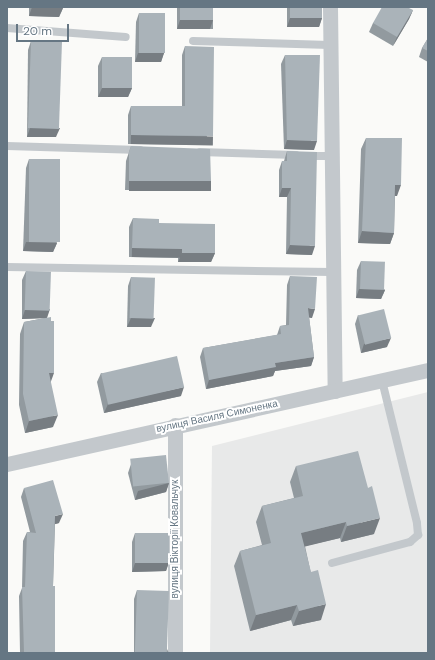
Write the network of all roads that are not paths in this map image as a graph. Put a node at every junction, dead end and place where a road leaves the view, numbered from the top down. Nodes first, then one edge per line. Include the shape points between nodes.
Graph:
1 (330, 7) edge
2 (7, 28) edge
3 (126, 37) dead end
4 (193, 41) dead end
5 (330, 45) junction
6 (7, 146) edge
7 (149, 150) edge
8 (189, 152) edge
9 (331, 156) junction
10 (7, 267) edge
11 (332, 272) junction
12 (428, 370) edge
13 (382, 382) junction
14 (335, 391) junction
15 (175, 425) junction
16 (7, 464) edge
17 (332, 563) dead end
18 (175, 653) edge

1 - 5 street
2 - 3 lane
4 - 5 lane
5 - 9 street
6 - 7 lane
8 - 9 lane
9 - 11 street
10 - 11 lane
11 - 14 street
12 - 13 street, вулиця Василя Симоненка
13 - 14 street, вулиця Василя Симоненка
13 - 17 lane via 418,535 410,542
14 - 15 street, вулиця Василя Симоненка
15 - 16 street, вулиця Василя Симоненка
15 - 18 street, вулиця Вікторії Ковальчук

